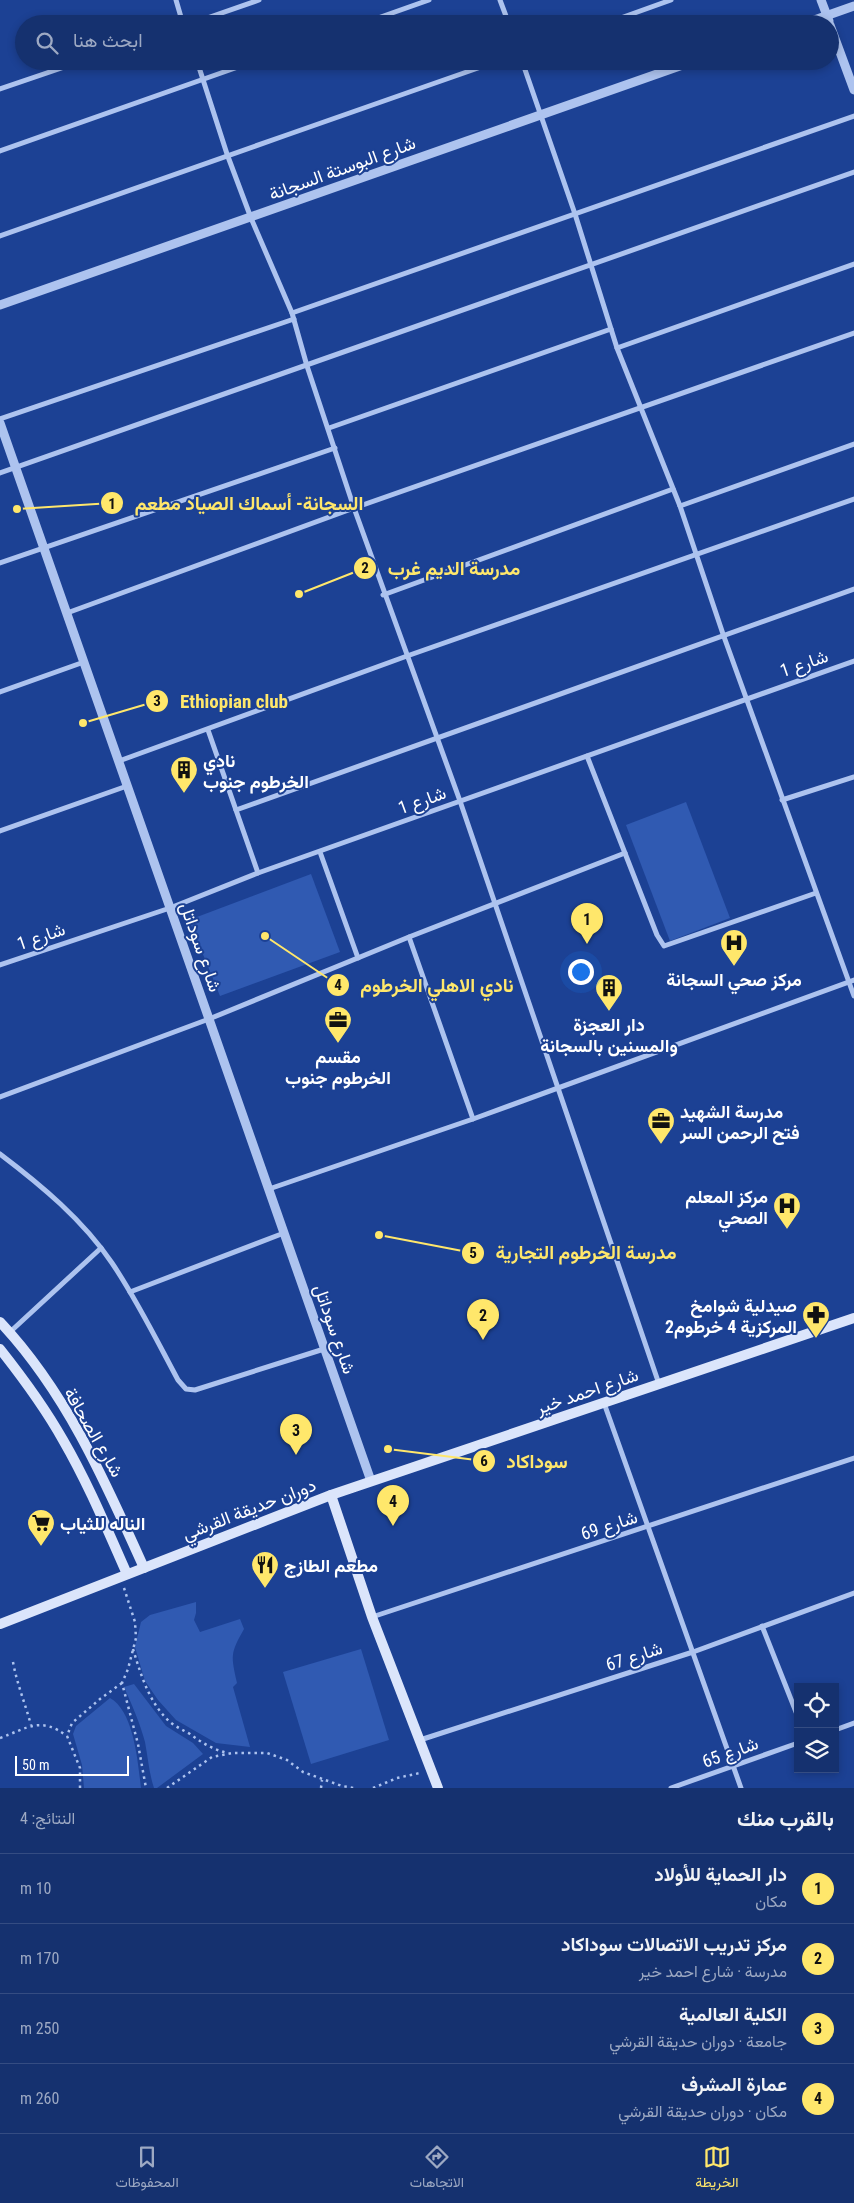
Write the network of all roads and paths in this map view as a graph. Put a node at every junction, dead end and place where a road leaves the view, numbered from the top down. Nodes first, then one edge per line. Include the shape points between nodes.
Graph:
1 (176, 0) edge
2 (258, 0) edge
3 (428, 0) edge
4 (500, 0) edge
5 (671, 0) edge
6 (821, 0) edge
7 (854, 6) edge
8 (180, 15) edge
9 (216, 15) edge
10 (386, 15) edge
11 (506, 15) edge
12 (629, 15) edge
13 (827, 15) edge
14 (839, 15) edge
15 (839, 49) edge
16 (57, 70) edge
17 (200, 70) edge
18 (230, 70) edge
19 (473, 70) edge
20 (525, 70) edge
21 (668, 70) edge
22 (204, 79) junction
23 (0, 90) edge
24 (854, 90) edge
25 (540, 114) junction
26 (854, 116) edge
27 (0, 151) edge
28 (227, 154) junction
29 (854, 172) edge
30 (575, 214) junction
31 (251, 218) junction
32 (0, 236) edge
33 (854, 264) edge
34 (592, 266) junction
35 (0, 305) edge
36 (293, 316) junction
37 (611, 329) junction
38 (854, 333) edge
39 (617, 348) junction
40 (307, 366) junction
41 (641, 408) junction
42 (0, 419) edge
43 (0, 423) edge
44 (329, 428) junction
45 (854, 444) edge
46 (335, 448) junction
47 (16, 468) junction
48 (0, 473) edge
49 (673, 489) junction
50 (854, 499) edge
51 (680, 506) junction
52 (354, 508) junction
53 (44, 548) junction
54 (697, 554) junction
55 (0, 563) edge
56 (854, 589) edge
57 (383, 594) junction
58 (67, 613) junction
59 (723, 634) junction
60 (407, 656) junction
61 (854, 661) edge
62 (84, 662) junction
63 (0, 692) edge
64 (746, 698) junction
65 (208, 730) junction
66 (436, 737) junction
67 (587, 756) junction
68 (118, 761) junction
69 (854, 777) edge
70 (127, 786) junction
71 (782, 800) junction
72 (460, 801) junction
73 (236, 810) junction
74 (0, 831) edge
75 (320, 852) junction
76 (625, 853) junction
77 (258, 873) junction
78 (816, 893) junction
79 (494, 903) junction
80 (170, 908) junction
81 (409, 937) junction
82 (358, 958) junction
83 (0, 965) edge
84 (852, 981) edge
85 (854, 996) edge
86 (209, 1019) junction
87 (558, 1088) junction
88 (0, 1097) edge
89 (473, 1119) junction
90 (0, 1154) edge
91 (269, 1189) junction
92 (284, 1234) junction
93 (101, 1248) junction
94 (130, 1292) junction
95 (854, 1318) edge
96 (0, 1322) edge
97 (10, 1332) junction
98 (0, 1349) edge
99 (324, 1349) junction
100 (658, 1384) junction
101 (604, 1402) junction
102 (854, 1458) edge
103 (371, 1481) junction
104 (331, 1495) junction
105 (648, 1526) junction
106 (144, 1568) junction
107 (124, 1575) junction
108 (854, 1593) edge
109 (372, 1617) junction
110 (0, 1624) edge
111 (762, 1626) junction
112 (133, 1649) junction
113 (693, 1652) junction
114 (13, 1662) dead end
115 (122, 1683) junction
116 (794, 1707) edge
117 (854, 1723) edge
118 (31, 1725) junction
119 (839, 1729) edge
120 (67, 1736) junction
121 (0, 1738) edge
122 (420, 1740) junction
123 (794, 1744) edge
124 (232, 1753) junction
125 (733, 1766) junction
126 (431, 1770) junction
127 (322, 1780) junction
128 (80, 1788) edge
129 (146, 1788) edge
130 (167, 1788) edge
131 (321, 1788) edge
132 (354, 1788) edge
133 (373, 1788) edge
134 (438, 1788) edge
135 (671, 1788) edge
136 (741, 1788) edge

1 - 8 street
2 - 9 street
3 - 10 street
4 - 11 street
5 - 12 street
6 - 13 street
7 - 14 street
15 - 24 street
16 - 23 street
17 - 22 street
18 - 22 street
19 - 28 street
20 - 25 street
21 - 25 street, شارع البوستة السجانة
22 - 27 street
22 - 28 street
25 - 30 street
25 - 31 street, شارع البوستة السجانة
26 - 30 street
28 - 31 street
28 - 32 street
29 - 34 street
30 - 34 street
30 - 36 street
31 - 35 street, شارع البوستة السجانة
31 - 36 street
33 - 39 street
34 - 37 street
34 - 40 street
36 - 40 street
36 - 42 street
37 - 39 street
37 - 44 street
38 - 41 street
39 - 41 street
40 - 44 street
40 - 47 street
41 - 49 street
41 - 52 street
43 - 47 street, شارع سوداتل
44 - 46 street
45 - 51 street
46 - 52 street
46 - 53 street
47 - 48 street
47 - 53 street, شارع سوداتل
49 - 51 street
49 - 57 street
50 - 54 street
51 - 54 street
52 - 57 street
52 - 58 street
53 - 55 street
53 - 58 street, شارع سوداتل
54 - 59 street
54 - 60 street
56 - 59 street
57 - 60 street
58 - 62 street, شارع سوداتل
59 - 64 street
59 - 66 street
60 - 65 street
60 - 66 street
61 - 64 street, شارع 1
62 - 63 street
62 - 68 street, شارع سوداتل
64 - 67 street, شارع 1
64 - 71 street
65 - 68 street
65 - 73 street
66 - 72 street
66 - 73 street
67 - 72 street, شارع 1
67 - 76 street
68 - 70 street, شارع سوداتل
69 - 71 street
70 - 74 street
70 - 80 street, شارع سوداتل
71 - 78 street
72 - 75 street, شارع 1
72 - 79 street
73 - 77 street
75 - 77 street, شارع 1
75 - 82 street
76 - 78 street via 664,946
76 - 79 street
77 - 80 street, شارع 1
78 - 84 street
79 - 81 street
79 - 87 street
80 - 83 street, شارع 1
80 - 86 street, شارع سوداتل
81 - 82 street
81 - 89 street
82 - 86 street
84 - 85 street
84 - 87 street
86 - 88 street
86 - 91 street, شارع سوداتل
87 - 89 street
87 - 100 street
89 - 91 street
90 - 93 street via 40,1185
91 - 92 street, شارع سوداتل
92 - 94 street
92 - 99 street, شارع سوداتل
93 - 94 street
93 - 97 street
94 - 99 street via 178,1380 190,1391
95 - 100 main road, شارع احمد خير
96 - 97 main road, شارع الصحافة
97 - 106 main road, شارع الصحافة via 78,1430
98 - 107 main road, شارع الصحافة via 63,1439
99 - 103 street, شارع سوداتل
100 - 101 main road, شارع احمد خير
101 - 103 main road, شارع احمد خير
101 - 105 street
102 - 105 street, شارع 69
103 - 104 main road, شارع احمد خير
104 - 106 main road, دوران حديقة القرشي
104 - 109 main road, دوران حديقة القرشي
105 - 109 street, شارع 69
105 - 113 street
106 - 107 main road, دوران حديقة القرشي
107 - 110 main road, دوران حديقة القرشي
107 - 112 path via 135,1622
108 - 111 street, شارع 67
109 - 122 main road, دوران حديقة القرشي
111 - 113 street, شارع 67
111 - 116 street
112 - 115 path
112 - 124 path via 156,1707 201,1742 216,1750
113 - 122 street, شارع 67
113 - 125 street
114 - 118 path via 18,1689
115 - 120 path via 72,1724
115 - 129 path
117 - 119 street
118 - 120 path via 55,1727
118 - 121 path
120 - 128 path via 80,1768
122 - 126 main road, دوران حديقة القرشي
123 - 125 street, شارع 65
124 - 127 path via 274,1755
124 - 130 path via 212,1757
125 - 135 street, شارع 65
125 - 136 street
126 - 133 path
126 - 134 main road, دوران حديقة القرشي
127 - 131 path
127 - 132 path

